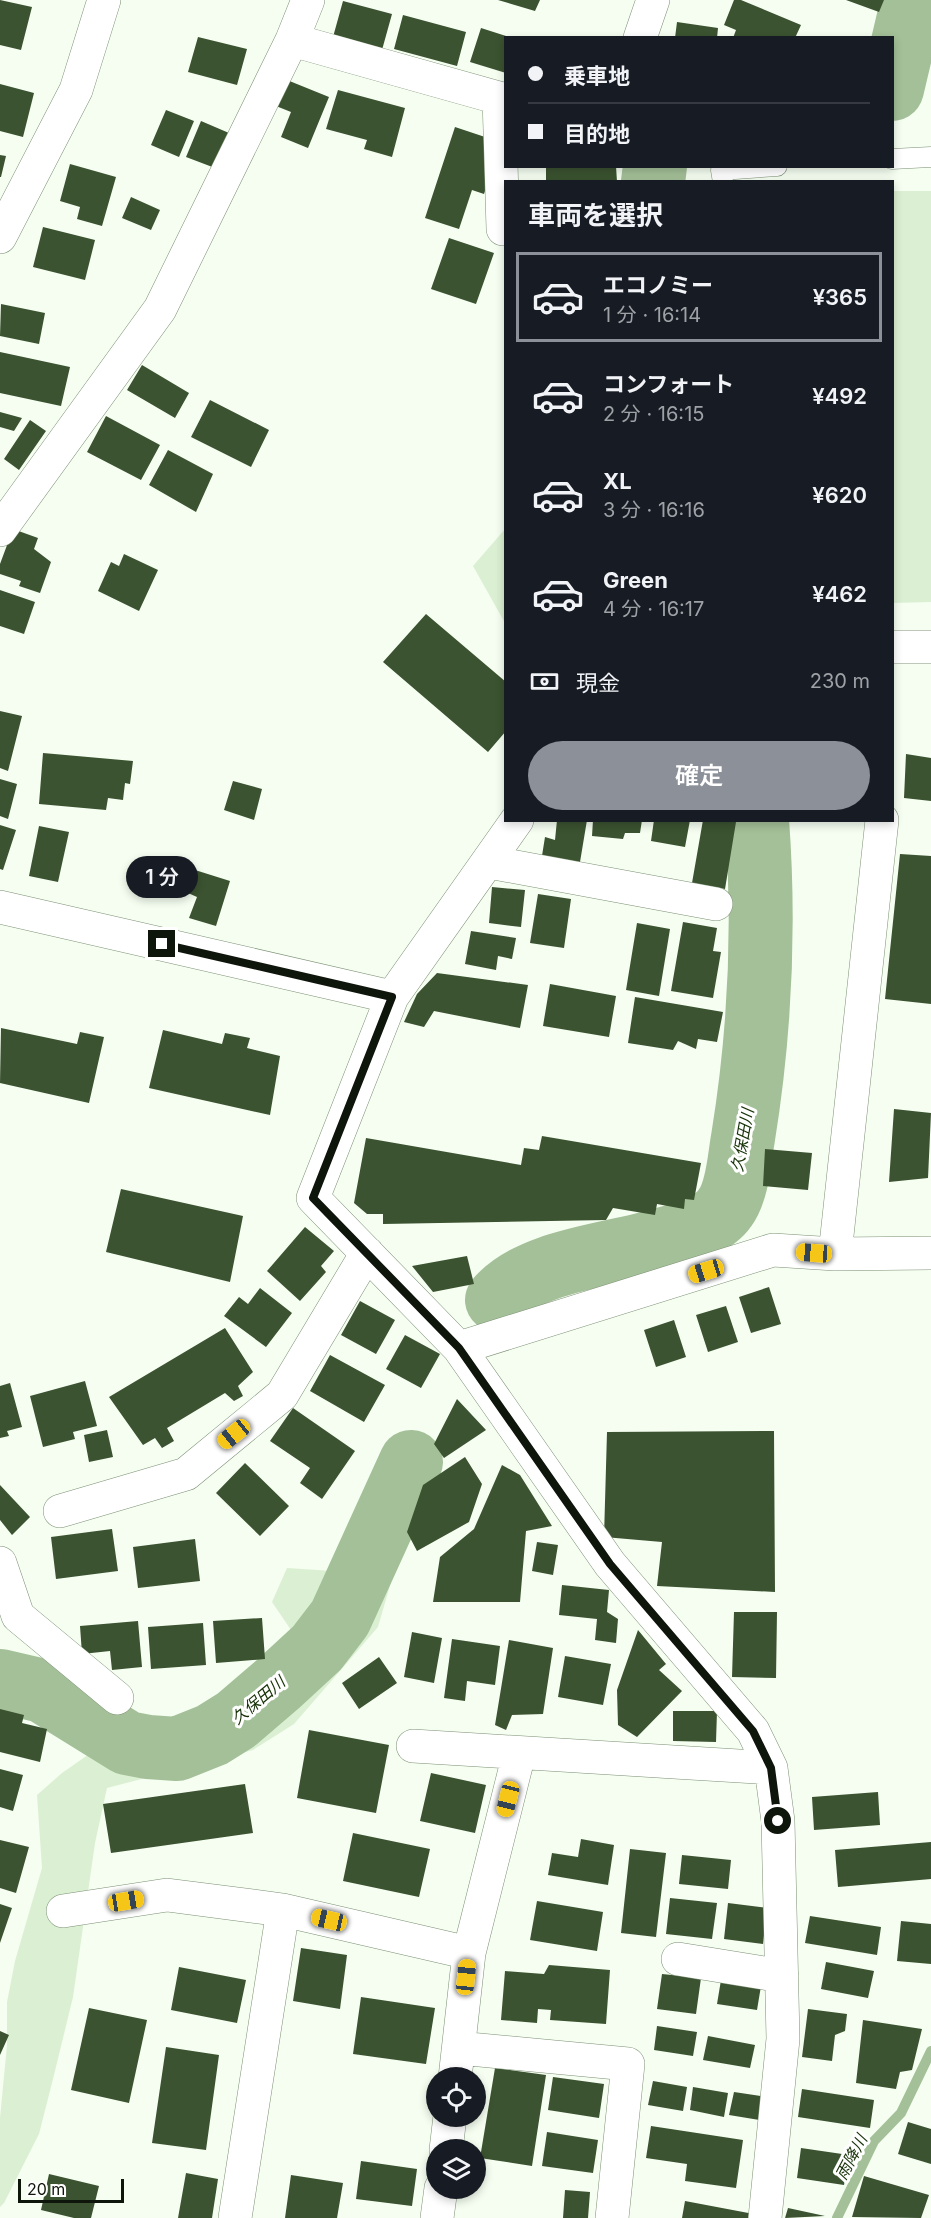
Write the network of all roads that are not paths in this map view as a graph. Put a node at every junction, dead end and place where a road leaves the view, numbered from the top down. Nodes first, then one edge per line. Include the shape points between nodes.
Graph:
1 (104, 0) edge
2 (308, 0) edge
3 (653, 0) edge
4 (640, 36) edge
5 (292, 40) junction
6 (502, 99) edge
7 (931, 157) edge
8 (894, 159) edge
9 (749, 168) edge
10 (723, 180) edge
11 (503, 229) dead end
12 (0, 237) edge
13 (0, 530) edge
14 (894, 647) edge
15 (931, 647) edge
16 (516, 822) edge
17 (882, 822) edge
18 (489, 862) junction
19 (716, 904) dead end
20 (0, 907) edge
21 (392, 997) junction
22 (367, 1253) junction
23 (931, 1253) edge
24 (835, 1254) junction
25 (459, 1348) junction
26 (60, 1511) dead end
27 (0, 1563) edge
28 (117, 1698) dead end
29 (413, 1746) dead end
30 (519, 1755) junction
31 (771, 1768) junction
32 (283, 1910) junction
33 (63, 1911) dead end
34 (469, 1953) junction
35 (678, 1959) dead end
36 (782, 1976) junction
37 (457, 2063) edge
38 (440, 2199) edge
39 (235, 2218) edge
40 (437, 2218) edge
41 (612, 2218) edge
42 (765, 2218) edge

1 - 12 street via 76,90
2 - 5 street
3 - 4 street
5 - 6 street
5 - 13 street via 160,309
6 - 11 street
7 - 8 lane
9 - 10 lane via 721,170
14 - 15 street
16 - 18 street
17 - 24 street
18 - 19 street
18 - 21 street
20 - 21 street
21 - 22 street via 313,1198
22 - 25 street
22 - 26 street via 282,1395 186,1474
23 - 24 street
24 - 25 street via 773,1250
25 - 31 street via 610,1564 753,1731
27 - 28 street via 18,1616
29 - 30 street
30 - 31 street
30 - 34 street
31 - 36 street via 778,1821
32 - 33 street via 167,1895
32 - 34 street
32 - 39 street
34 - 37 street
35 - 36 street
36 - 42 street via 783,2039
37 - 41 street via 628,2064
38 - 40 street

